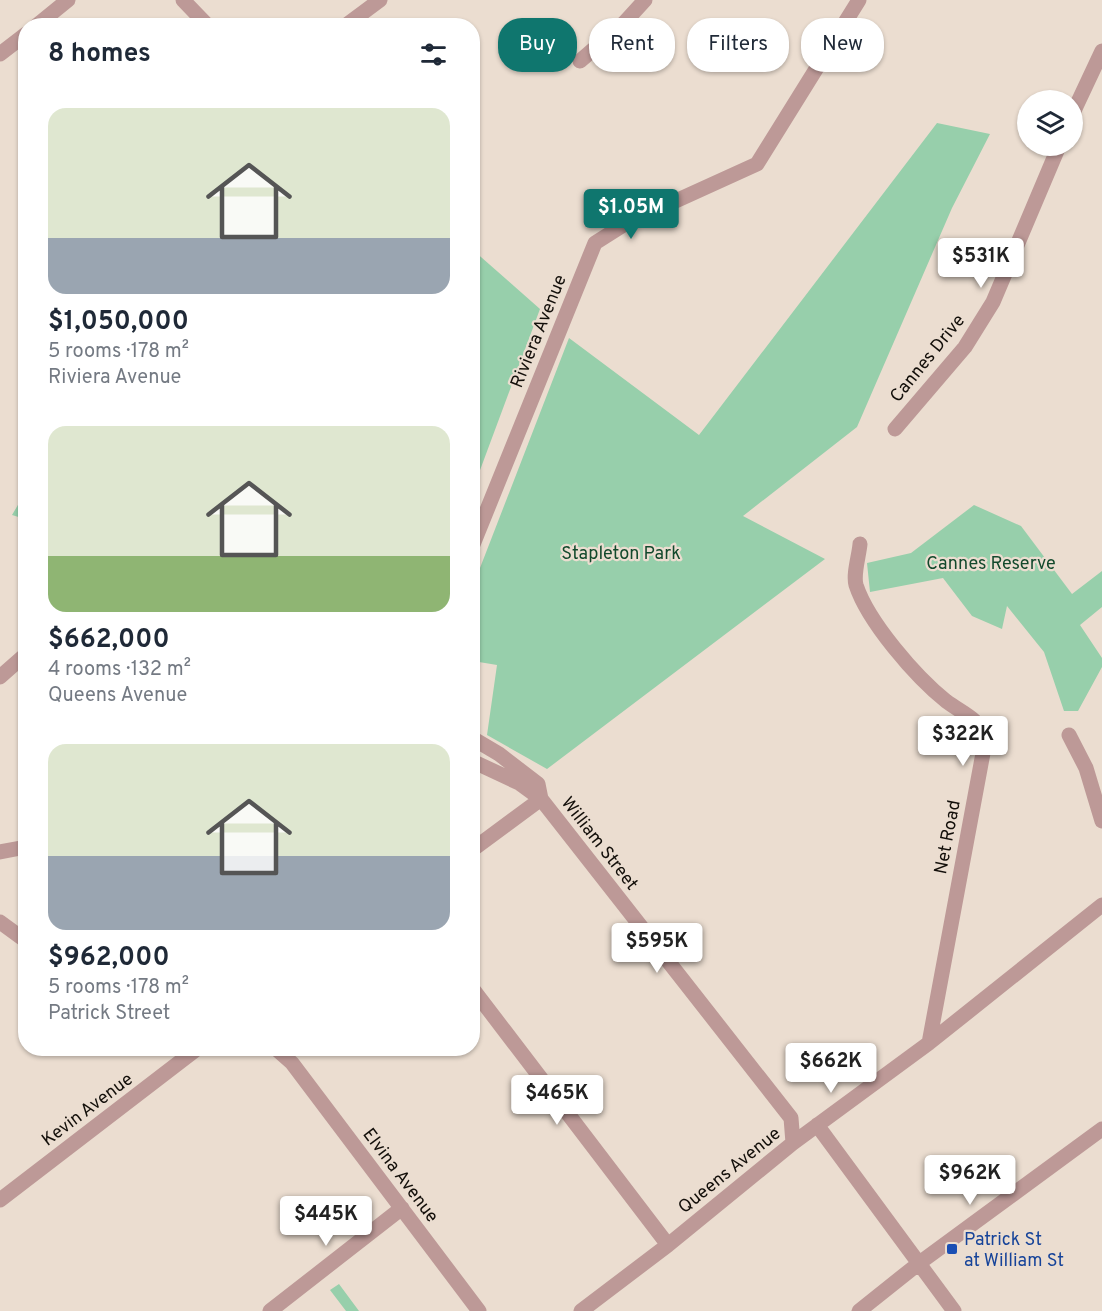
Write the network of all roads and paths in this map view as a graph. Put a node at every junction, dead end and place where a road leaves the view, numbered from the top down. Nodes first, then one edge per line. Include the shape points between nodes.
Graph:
1 (68, 0) edge
2 (183, 0) edge
3 (380, 0) edge
4 (645, 0) edge
5 (859, 0) edge
6 (46, 18) edge
7 (200, 18) edge
8 (356, 18) edge
9 (18, 40) edge
10 (1102, 51) edge
11 (0, 54) edge
12 (580, 61) dead end
13 (1083, 92) edge
14 (1055, 156) edge
15 (895, 429) dead end
16 (480, 527) edge
17 (860, 544) dead end
18 (18, 661) edge
19 (0, 677) edge
20 (1070, 735) dead end
21 (480, 743) edge
22 (480, 765) edge
23 (541, 799) junction
24 (1102, 821) edge
25 (480, 844) edge
26 (18, 849) edge
27 (0, 852) edge
28 (1102, 905) edge
29 (0, 922) edge
30 (18, 934) edge
31 (480, 998) edge
32 (929, 1042) junction
33 (188, 1056) edge
34 (284, 1056) edge
35 (289, 1056) edge
36 (292, 1063) junction
37 (817, 1125) junction
38 (1102, 1129) edge
39 (793, 1143) junction
40 (0, 1200) edge
41 (402, 1208) junction
42 (668, 1245) junction
43 (918, 1264) junction
44 (270, 1311) edge
45 (479, 1311) edge
46 (581, 1311) edge
47 (860, 1311) edge
48 (954, 1311) edge

1 - 6 street
2 - 7 street
3 - 8 street
4 - 12 street
5 - 16 street, Riviera Avenue via 757,164 625,224 595,243
9 - 11 street
10 - 13 street
14 - 15 street, Cannes Drive via 993,302 965,347
17 - 32 street, Net Road via 855,583 870,614 914,671 980,724 986,737
18 - 19 street
20 - 24 street via 1086,768
21 - 23 street via 538,784
22 - 23 street via 519,783
23 - 25 street
23 - 39 street, William Street via 791,1118
26 - 27 street
28 - 32 street, Queens Avenue
29 - 30 street
31 - 42 street
32 - 37 street, Queens Avenue
33 - 40 street, Kevin Avenue
34 - 36 street, Elvina Avenue
35 - 36 street, Elvina Avenue
36 - 41 street, Elvina Avenue
37 - 39 street, Queens Avenue
37 - 43 street
38 - 43 street
39 - 42 street, Queens Avenue
41 - 44 street
41 - 45 street, Elvina Avenue
42 - 46 street, Queens Avenue
43 - 47 street
43 - 48 street

